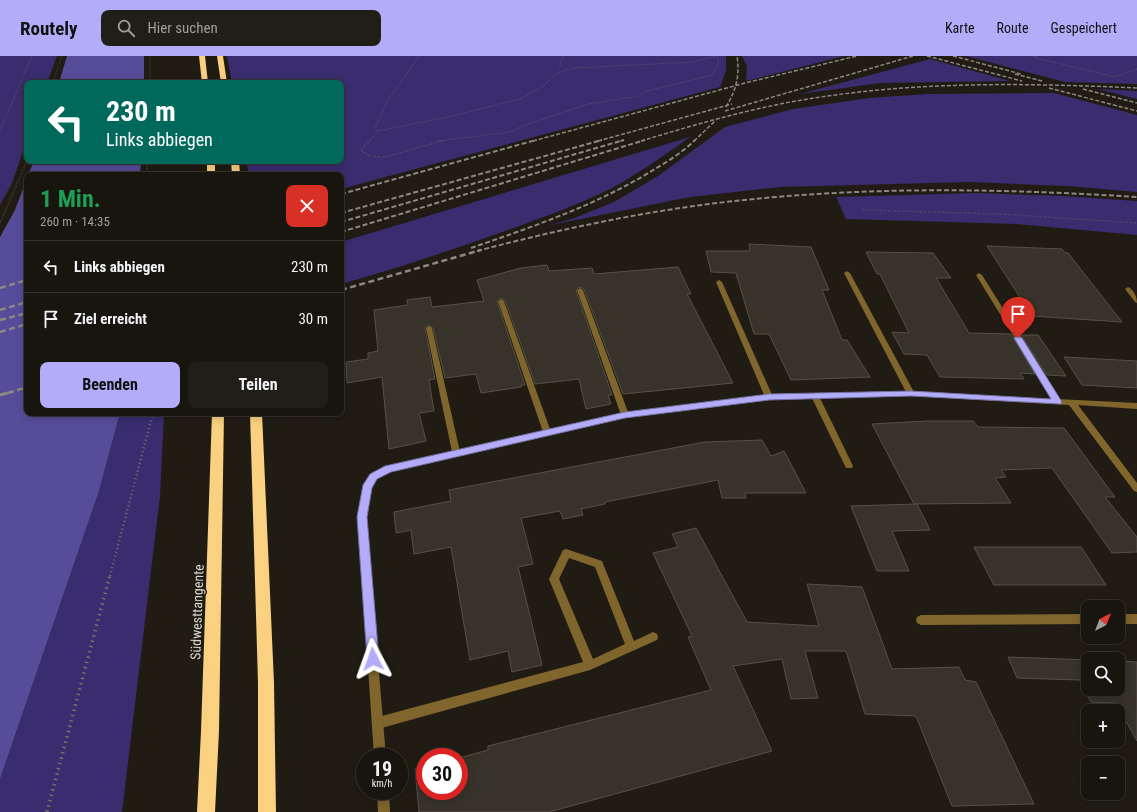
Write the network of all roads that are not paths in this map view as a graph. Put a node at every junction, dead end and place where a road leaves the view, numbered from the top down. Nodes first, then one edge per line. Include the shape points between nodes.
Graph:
1 (202, 56) edge
2 (220, 56) edge
3 (205, 80) edge
4 (224, 80) edge
5 (847, 273) dead end
6 (979, 275) dead end
7 (719, 282) dead end
8 (1128, 289) dead end
9 (580, 290) dead end
10 (501, 301) dead end
11 (1137, 301) edge
12 (429, 328) dead end
13 (911, 394) junction
14 (815, 396) junction
15 (769, 397) junction
16 (1058, 402) junction
17 (1072, 403) junction
18 (1137, 406) edge
19 (625, 415) junction
20 (218, 416) edge
21 (256, 416) edge
22 (547, 432) junction
23 (456, 452) junction
24 (848, 466) dead end
25 (1137, 489) edge
26 (1081, 619) edge
27 (1125, 619) edge
28 (1137, 619) edge
29 (921, 620) dead end
30 (653, 637) dead end
31 (632, 647) junction
32 (590, 665) junction
33 (378, 723) junction
34 (379, 748) edge
35 (383, 800) edge
36 (206, 812) edge
37 (267, 812) edge
38 (384, 812) edge

1 - 3 highway
2 - 4 highway
5 - 13 street
6 - 16 street
7 - 15 street
8 - 11 street
9 - 19 street
10 - 22 street
12 - 23 street
13 - 14 street
13 - 16 street
14 - 15 street
14 - 24 street
15 - 19 street
16 - 17 street
17 - 18 street
17 - 25 street
19 - 22 street
20 - 36 highway, Südwesttangente
21 - 37 highway via 266,683
22 - 23 street
23 - 33 street via 389,469 374,476 367,488 362,517
26 - 29 street
27 - 28 street
30 - 31 street
31 - 32 street
31 - 32 street via 599,564 566,553 554,579
32 - 33 street
33 - 34 street
35 - 38 street

